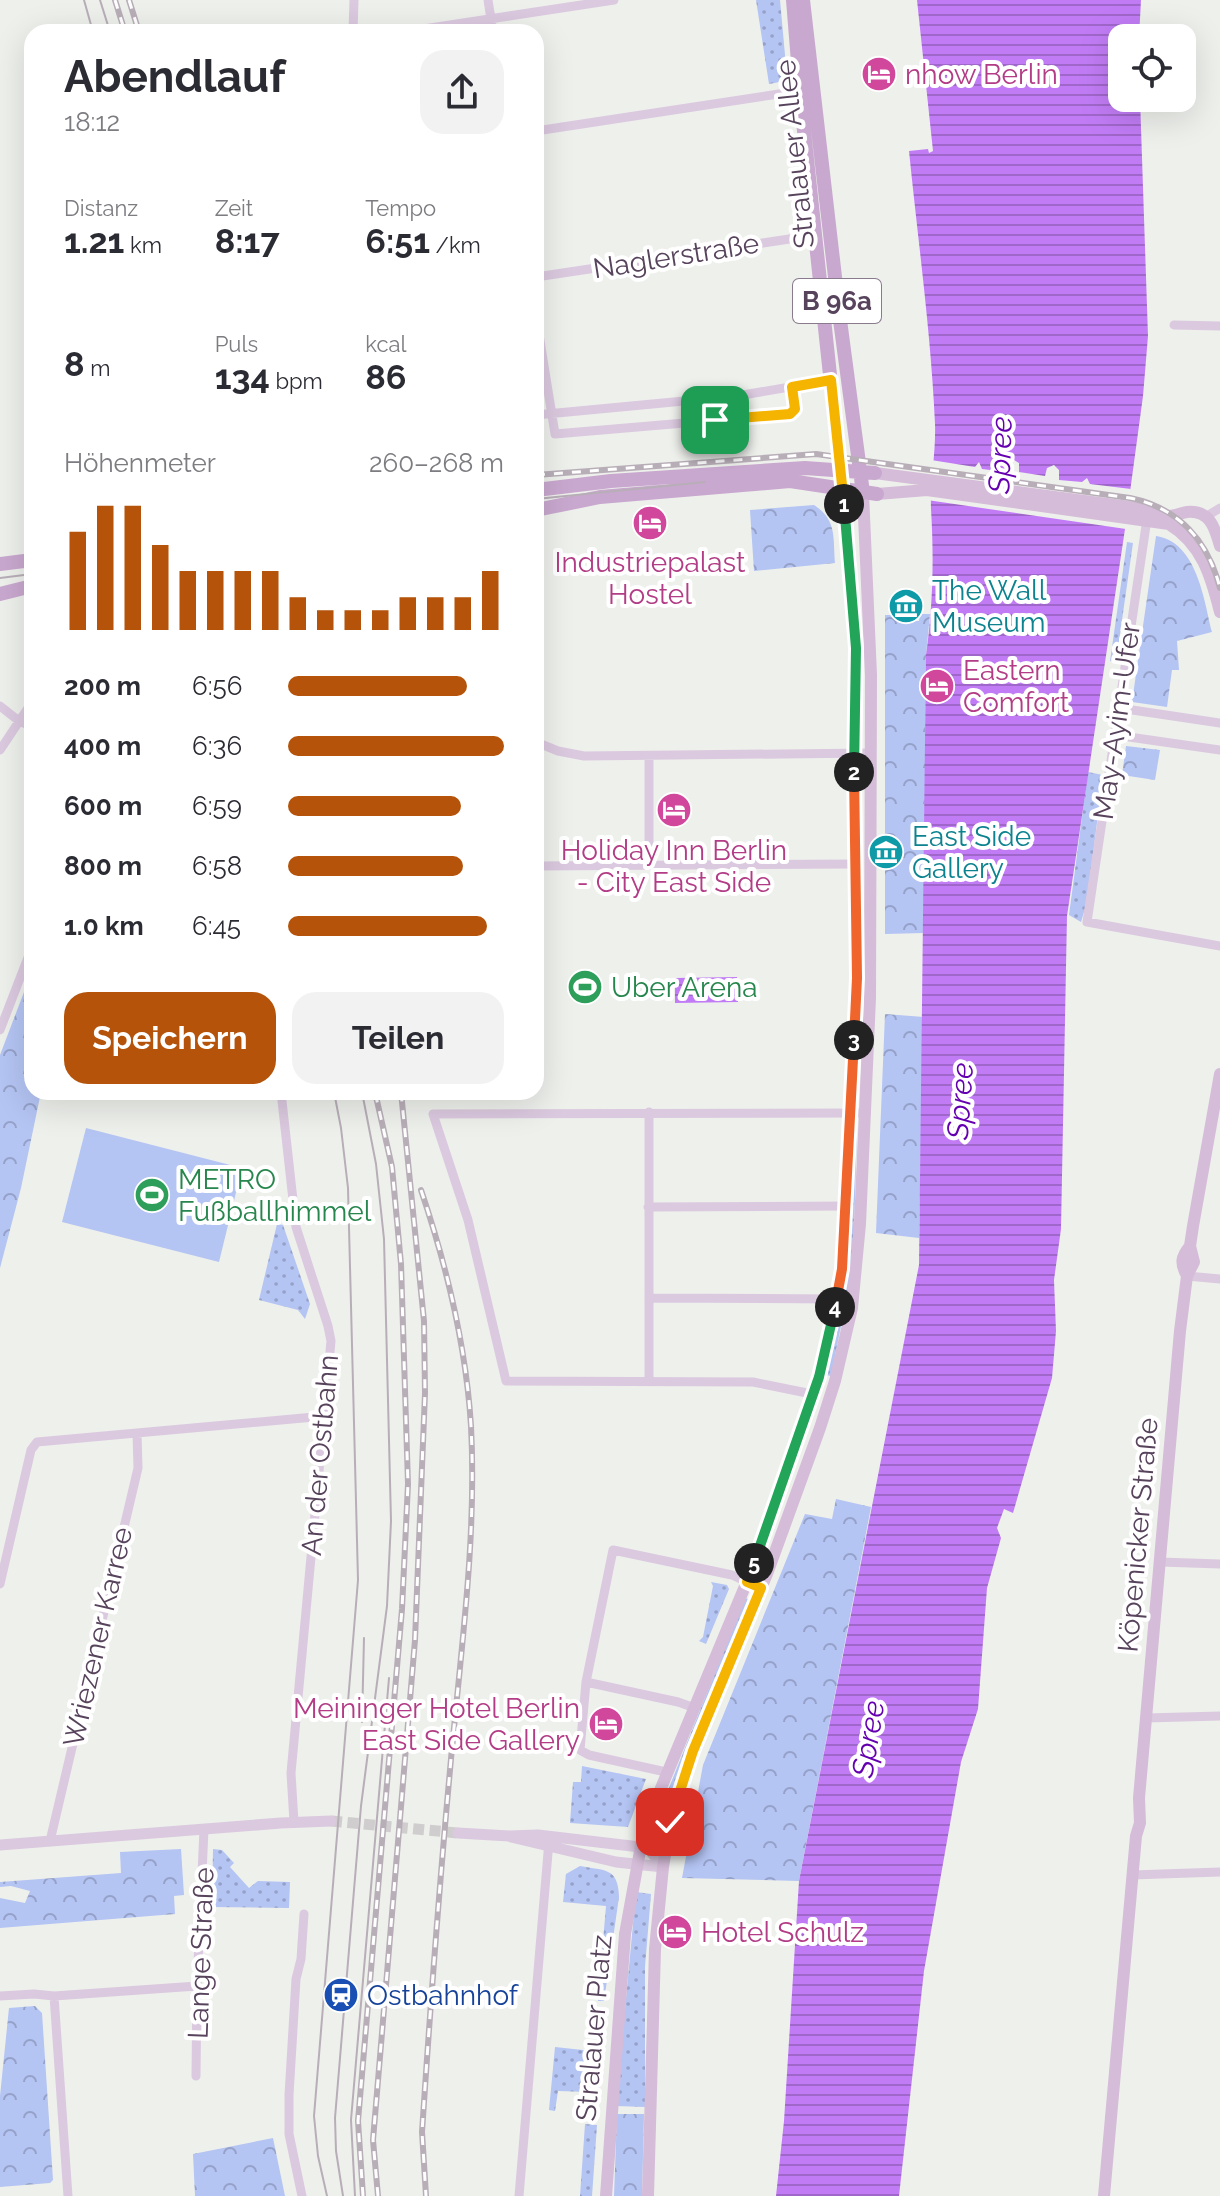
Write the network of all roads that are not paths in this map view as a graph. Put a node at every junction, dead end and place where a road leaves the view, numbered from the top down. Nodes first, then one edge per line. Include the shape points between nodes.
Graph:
1 (354, 0) edge
2 (488, 0) edge
3 (614, 0) edge
4 (793, 0) edge
5 (803, 0) edge
6 (491, 19) junction
7 (353, 24) edge
8 (458, 24) edge
9 (492, 24) edge
10 (807, 90) junction
11 (544, 130) edge
12 (816, 235) junction
13 (544, 276) edge
14 (1174, 325) dead end
15 (1220, 326) edge
16 (544, 368) edge
17 (831, 380) junction
18 (792, 387) junction
19 (551, 413) junction
20 (544, 414) edge
21 (840, 469) junction
22 (867, 473) junction
23 (928, 484) junction
24 (842, 488) junction
25 (544, 489) edge
26 (870, 493) junction
27 (544, 508) edge
28 (1220, 508) edge
29 (1146, 515) junction
30 (1207, 516) junction
31 (1220, 546) edge
32 (24, 561) edge
33 (0, 564) edge
34 (24, 588) edge
35 (0, 594) edge
36 (1220, 612) edge
37 (0, 706) edge
38 (1119, 708) junction
39 (24, 714) edge
40 (19, 721) junction
41 (24, 723) edge
42 (1220, 723) edge
43 (1115, 735) junction
44 (544, 745) edge
45 (0, 750) edge
46 (1220, 750) edge
47 (854, 753) junction
48 (870, 753) junction
49 (649, 756) junction
50 (649, 864) junction
51 (856, 864) junction
52 (544, 866) edge
53 (1220, 946) edge
54 (24, 967) edge
55 (1, 1024) edge
56 (1220, 1074) edge
57 (282, 1100) edge
58 (649, 1112) junction
59 (850, 1113) junction
60 (866, 1113) junction
61 (846, 1206) junction
62 (648, 1207) junction
63 (1187, 1276) junction
64 (1220, 1279) edge
65 (649, 1298) junction
66 (837, 1299) junction
67 (649, 1381) junction
68 (812, 1394) junction
69 (830, 1399) junction
70 (325, 1416) junction
71 (137, 1433) junction
72 (1160, 1562) junction
73 (1220, 1564) edge
74 (747, 1582) junction
75 (0, 1584) edge
76 (761, 1588) junction
77 (586, 1682) junction
78 (695, 1708) junction
79 (1220, 1716) edge
80 (1146, 1718) junction
81 (666, 1772) junction
82 (331, 1821) tunnel mouth
83 (294, 1822) junction
84 (204, 1829) junction
85 (458, 1833) tunnel mouth
86 (50, 1841) junction
87 (549, 1842) junction
88 (0, 1845) edge
89 (640, 1847) junction
90 (636, 1865) junction
91 (663, 1867) junction
92 (1220, 1872) edge
93 (1132, 1875) junction
94 (304, 1914) dead end
95 (197, 1986) junction
96 (0, 1996) edge
97 (54, 1996) junction
98 (196, 2076) dead end
99 (68, 2196) edge
100 (302, 2196) edge
101 (519, 2196) edge
102 (606, 2196) edge
103 (648, 2196) edge
104 (1104, 2196) edge

1 - 7 street
2 - 6 street
3 - 6 street
4 - 10 main road, Stralauer Allee / B 96a
5 - 10 main road, Stralauer Allee / B 96a
6 - 8 street
6 - 9 street
10 - 11 street
10 - 12 main road, Stralauer Allee / B 96a
10 - 22 main road, Stralauer Allee / B 96a
12 - 13 street, Naglerstraße
12 - 17 main road, Stralauer Allee / B 96a
14 - 15 street
16 - 19 street
17 - 18 street
17 - 21 main road, Stralauer Allee / B 96a
18 - 19 street
18 - 19 street via 795,409 790,414 555,434
19 - 20 street
21 - 22 main road
21 - 24 main road, Stralauer Platz
21 - 25 main road via 714,473
22 - 23 main road
22 - 26 main road, Stralauer Allee / B 96a
23 - 26 main road
23 - 29 main road
24 - 26 main road
24 - 27 main road via 790,481 600,497
24 - 47 main road, Stralauer Platz via 856,648
26 - 48 main road, Stralauer Platz
28 - 30 street
29 - 30 main road
29 - 36 main road via 1169,524 1195,548 1211,576
29 - 38 street, May-Ayim-Ufer
30 - 31 main road
32 - 33 main road
34 - 35 main road
37 - 40 street
38 - 42 street
38 - 43 street, May-Ayim-Ufer
39 - 40 street
40 - 41 street
40 - 45 street
43 - 46 street
43 - 53 street, May-Ayim-Ufer via 1087,922
44 - 49 street via 579,756
47 - 48 street
47 - 49 street
47 - 51 main road, Stralauer Platz
48 - 60 main road, Stralauer Platz
49 - 50 street
50 - 51 street
50 - 52 street
51 - 59 main road, Stralauer Platz
54 - 55 street
56 - 63 main road, Köpenicker Straße via 1190,1246 1194,1267
57 - 70 street, An der Ostbahn via 296,1227 330,1337
58 - 59 street
58 - 62 street
58 - 67 street via 433,1114 471,1231 506,1381
59 - 60 street
59 - 61 main road, Stralauer Platz
60 - 69 main road, Stralauer Platz via 852,1308
61 - 62 street
61 - 66 main road, Stralauer Platz
62 - 65 street
63 - 64 street
63 - 72 main road, Köpenicker Straße
65 - 66 street
65 - 67 street
66 - 68 main road, Stralauer Platz
67 - 68 street via 753,1382
68 - 69 main road
68 - 74 main road, Stralauer Platz
69 - 76 main road, Stralauer Platz
70 - 71 street
70 - 83 street, An der Ostbahn via 291,1773
71 - 75 street via 34,1444
71 - 86 street, Wriezener Karree via 138,1468
72 - 73 street
72 - 80 main road, Köpenicker Straße
74 - 76 main road
74 - 77 street via 613,1550
74 - 78 main road, Stralauer Platz
76 - 91 main road, Stralauer Platz via 685,1772
77 - 78 street
77 - 81 street via 580,1750
78 - 81 main road, Stralauer Platz
79 - 80 street
80 - 93 main road, Köpenicker Straße
81 - 89 main road, Stralauer Platz
82 - 83 street
83 - 84 street
84 - 86 street
84 - 95 street, Lange Straße
85 - 87 street via 528,1834
86 - 88 street
87 - 89 street
87 - 90 street
87 - 101 street
89 - 90 main road, Stralauer Platz
89 - 91 street via 649,1849
90 - 91 street
90 - 102 main road, Stralauer Platz via 625,1934
91 - 103 main road, Stralauer Platz via 655,1949
92 - 93 street
93 - 104 main road, Köpenicker Straße
94 - 100 street via 289,2134
95 - 97 street
95 - 98 street, Lange Straße
96 - 97 street
97 - 99 street

